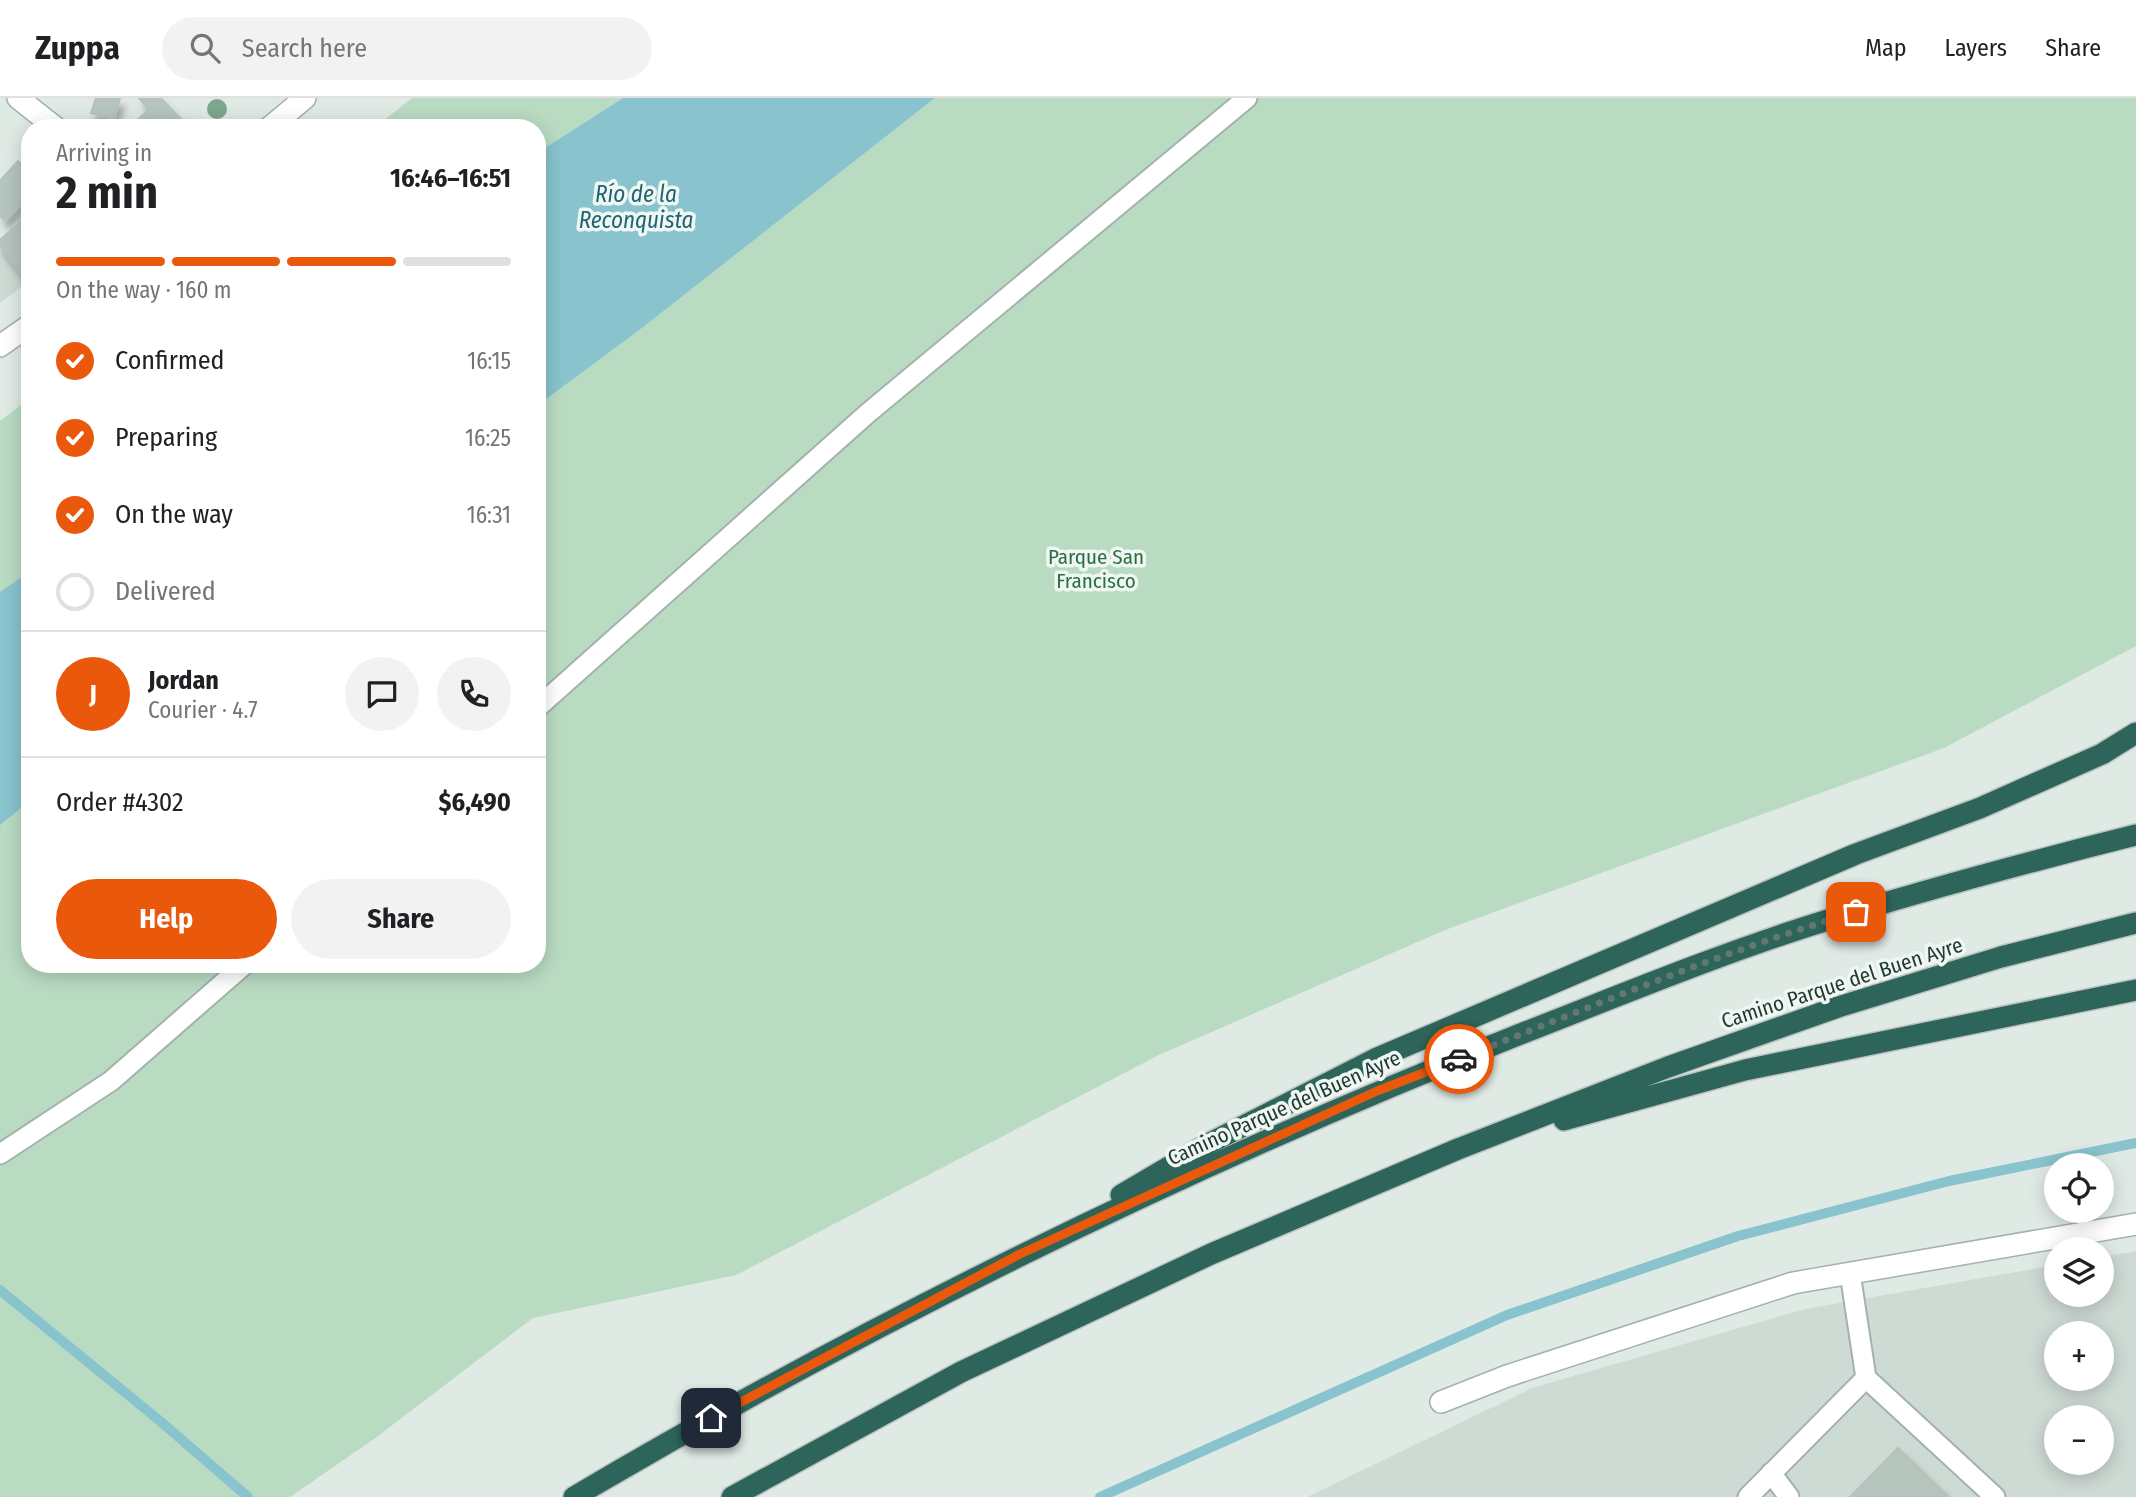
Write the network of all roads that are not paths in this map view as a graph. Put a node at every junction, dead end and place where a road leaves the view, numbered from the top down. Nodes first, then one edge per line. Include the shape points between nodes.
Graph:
1 (18, 98) edge
2 (305, 98) edge
3 (1247, 98) edge
4 (45, 119) edge
5 (280, 119) edge
6 (21, 331) edge
7 (0, 346) edge
8 (546, 700) edge
9 (2136, 733) edge
10 (2136, 835) edge
11 (2136, 923) edge
12 (235, 973) edge
13 (2136, 990) edge
14 (1458, 1149) junction
15 (0, 1154) edge
16 (2136, 1224) edge
17 (1020, 1254) junction
18 (1850, 1273) junction
19 (1866, 1378) junction
20 (1441, 1402) dead end
21 (1771, 1473) junction
22 (574, 1497) edge
23 (732, 1497) edge
24 (1748, 1497) edge
25 (1789, 1497) edge
26 (1995, 1497) edge

1 - 4 street
2 - 5 street
3 - 8 lane via 868,413
6 - 7 street
9 - 17 highway via 2102,754 1980,808 1856,854 1375,1059 1206,1145
10 - 17 highway, Camino Parque del Buen Ayre via 1811,925 1630,991 1377,1091
11 - 14 highway, Camino Parque del Buen Ayre via 2001,957 1838,1007
12 - 15 lane via 111,1081
13 - 14 highway via 1745,1070
14 - 23 highway, Camino Parque del Buen Ayre via 1212,1254 961,1372
16 - 18 street
17 - 22 highway, Camino Parque del Buen Ayre via 687,1431
18 - 19 lane
18 - 20 street via 1793,1283 1727,1303
19 - 21 lane
19 - 26 lane
21 - 24 lane
21 - 25 lane

